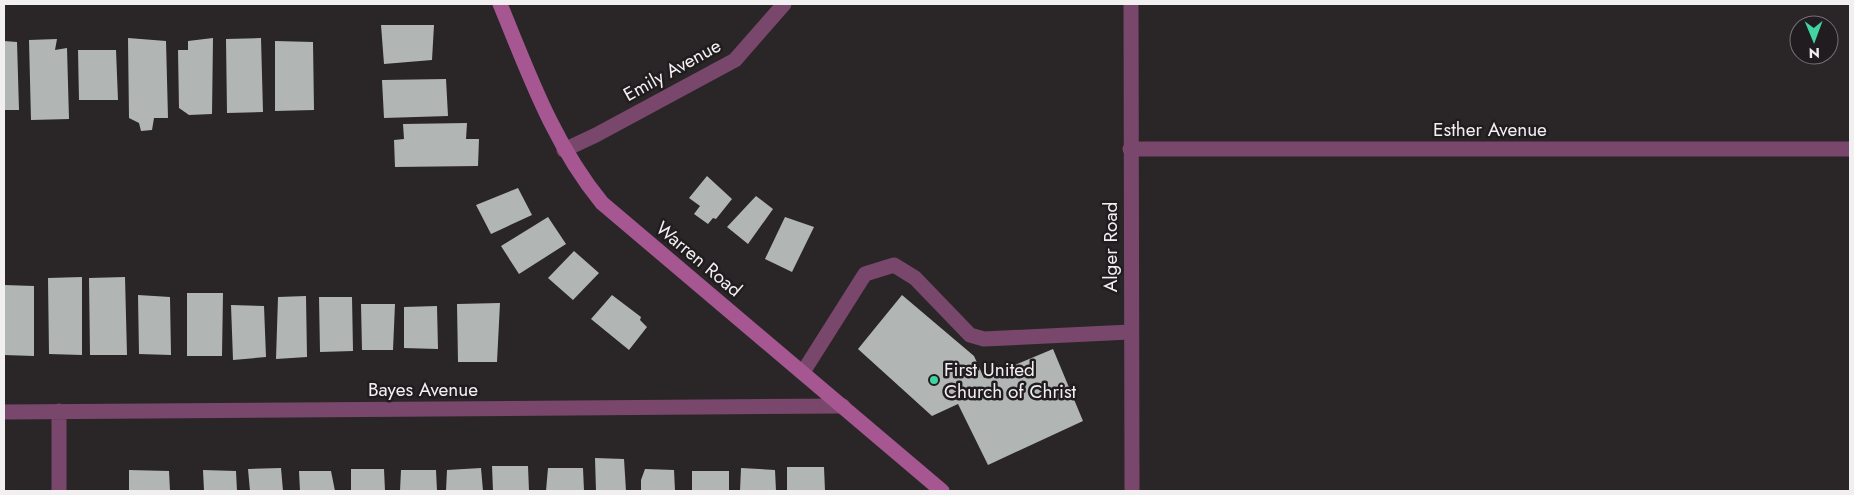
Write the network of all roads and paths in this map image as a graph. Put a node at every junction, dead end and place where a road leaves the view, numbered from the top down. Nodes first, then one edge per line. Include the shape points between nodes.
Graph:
1 (500, 4) edge
2 (784, 4) edge
3 (1131, 4) edge
4 (1130, 149) junction
5 (1850, 149) edge
6 (564, 150) junction
7 (1130, 332) junction
8 (802, 372) junction
9 (843, 406) junction
10 (59, 411) junction
11 (4, 412) edge
12 (59, 491) edge
13 (942, 491) edge
14 (1132, 491) edge

1 - 6 main road, Warren Road via 537,95
2 - 6 street, Emily Avenue via 736,60
3 - 4 street, Alger Road
4 - 5 street, Esther Avenue
4 - 7 street, Alger Road
6 - 8 main road, Warren Road via 602,203
7 - 8 street via 984,339 970,335 916,278 894,265 866,274
7 - 14 street, Alger Road
8 - 9 main road, Warren Road
9 - 10 street, Bayes Avenue
9 - 13 main road, Warren Road
10 - 11 street, Bayes Avenue
10 - 12 street

